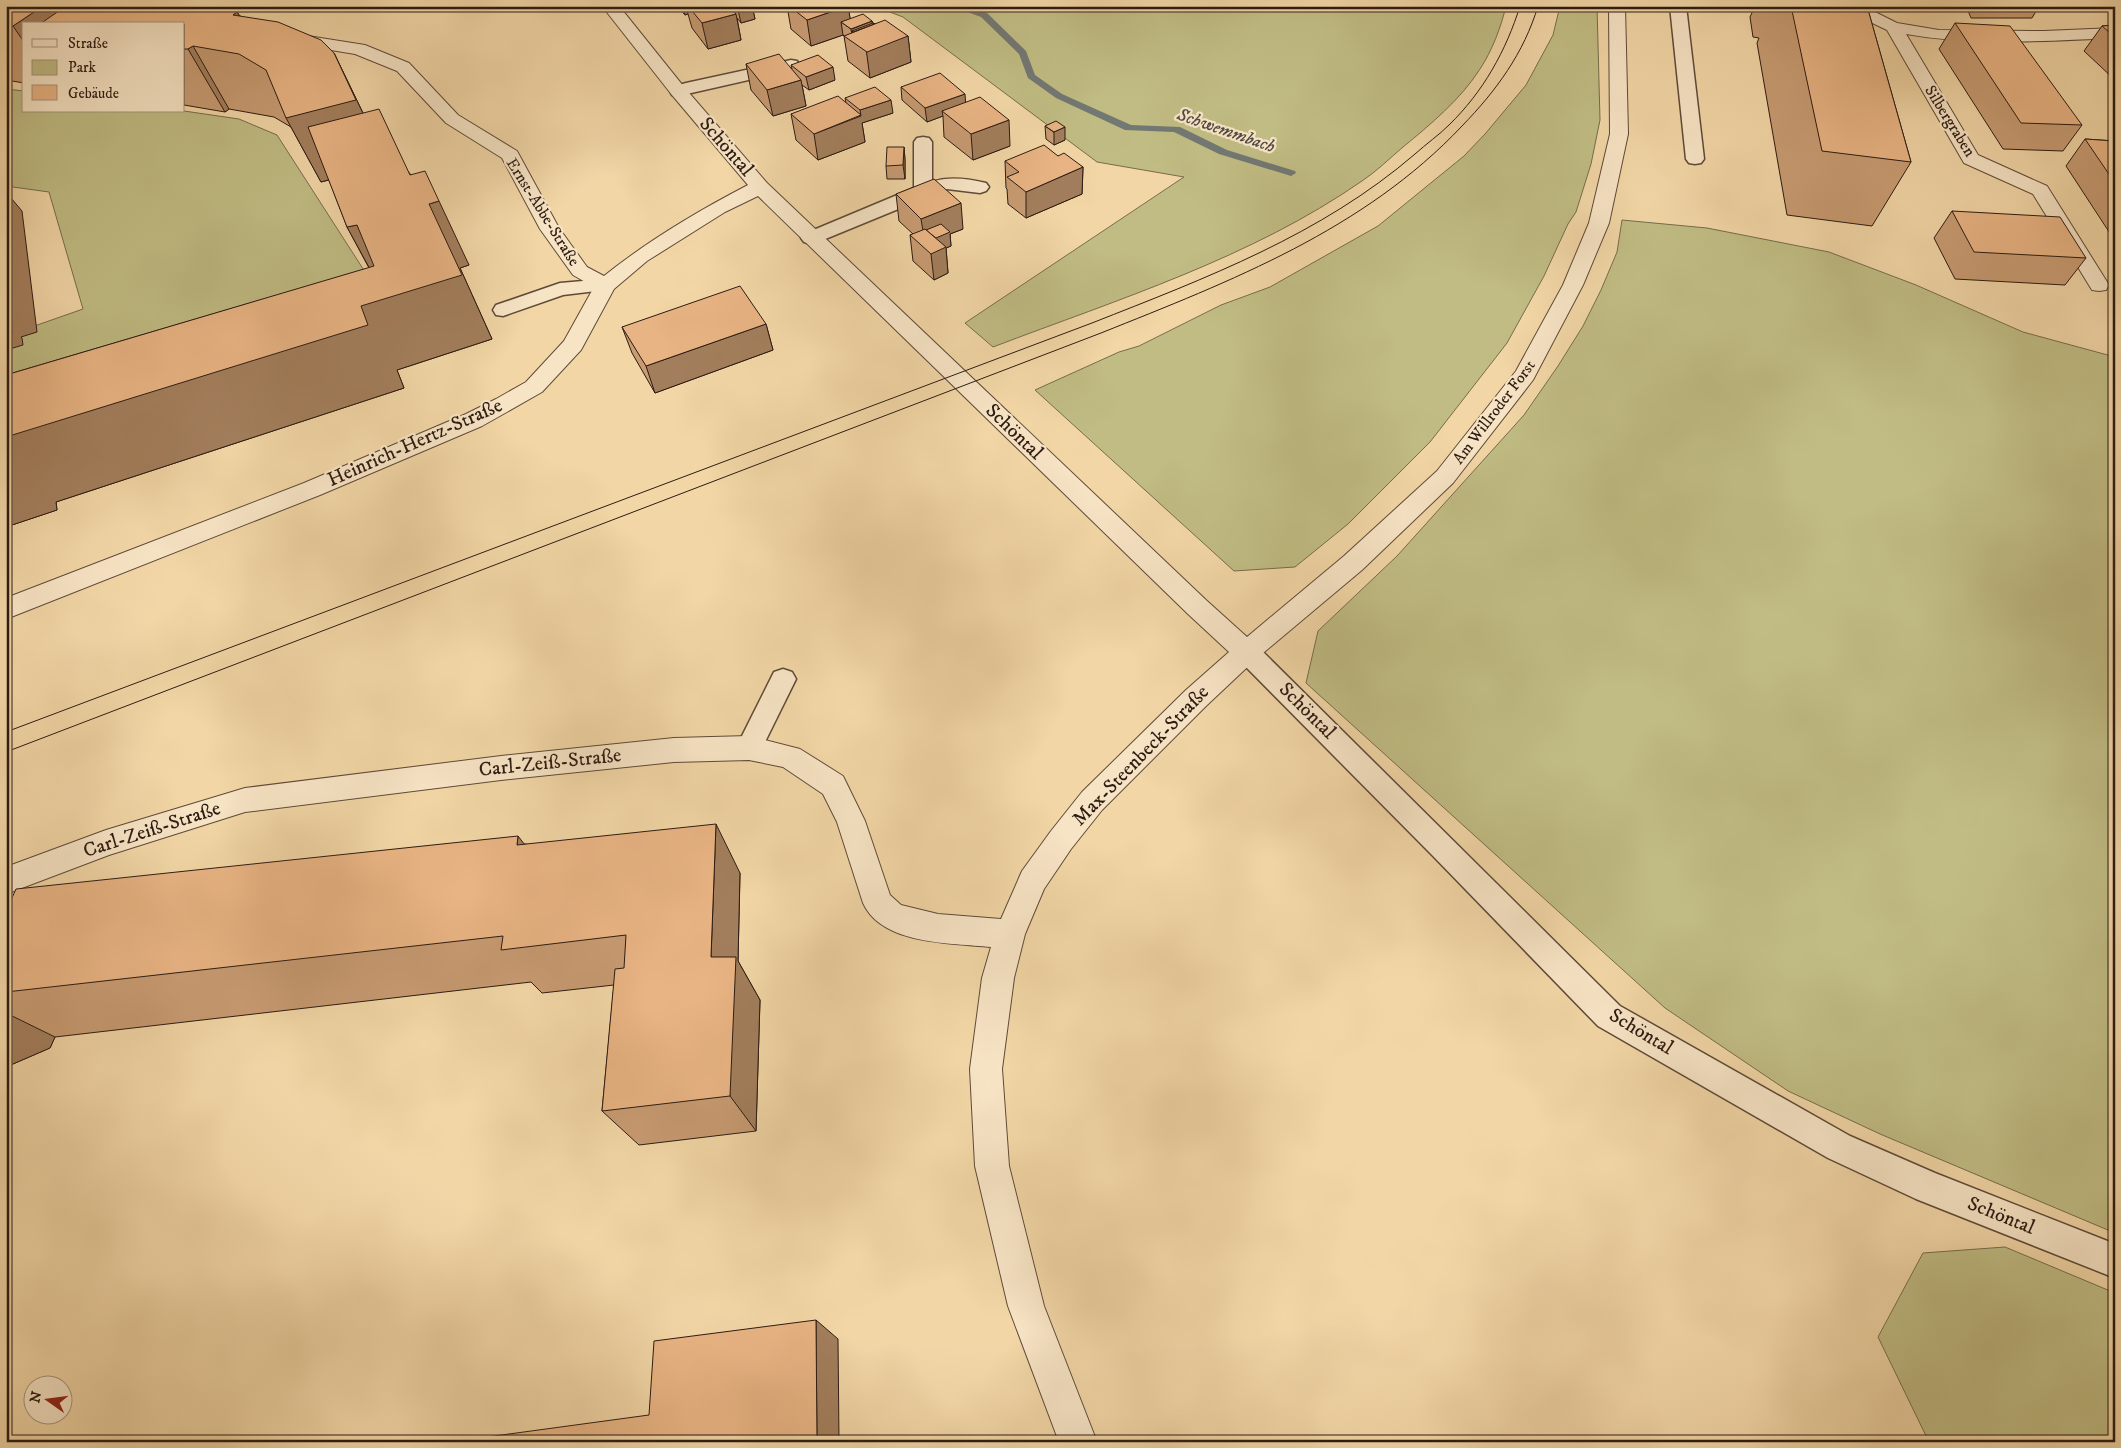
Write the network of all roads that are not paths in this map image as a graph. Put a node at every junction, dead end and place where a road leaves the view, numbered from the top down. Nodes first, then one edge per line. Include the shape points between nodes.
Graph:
1 (610, 6) edge
2 (1617, 6) edge
3 (1678, 6) edge
4 (1843, 6) edge
5 (1893, 27) junction
6 (2115, 33) edge
7 (268, 35) edge
8 (791, 65) edge
9 (678, 91) junction
10 (922, 142) dead end
11 (1695, 160) dead end
12 (760, 187) junction
13 (980, 187) dead end
14 (923, 191) junction
15 (811, 238) junction
16 (2099, 285) dead end
17 (606, 286) junction
18 (503, 310) dead end
19 (6, 609) edge
20 (1247, 652) junction
21 (784, 680) dead end
22 (749, 748) junction
23 (6, 881) edge
24 (1010, 934) junction
25 (2115, 1261) edge
26 (1078, 1442) edge

1 - 9 street, Schöntal
2 - 20 street, Am Willroder Forst via 1618,134 1599,223 1573,285 1525,375 1445,477 1353,563
3 - 11 lane
4 - 5 street
5 - 6 street via 1940,35
5 - 16 street, Silbergraben via 1971,159 2040,190
7 - 17 street, Ernst-Abbe-Straße via 359,49 403,67 452,119 510,155 550,229 580,271
8 - 9 lane
9 - 12 street, Schöntal
10 - 14 lane
12 - 15 street, Schöntal
12 - 17 street, Heinrich-Hertz-Straße via 718,208 640,257
13 - 14 lane via 946,183
14 - 15 lane
15 - 20 street, Schöntal via 1197,608
17 - 18 lane via 560,289
17 - 19 street, Heinrich-Hertz-Straße via 573,345 534,387 474,420 312,489
20 - 24 street, Max-Steenbeck-Straße via 1092,801 1033,881
20 - 25 lane, Schöntal via 1609,1016 1840,1147 1928,1187
21 - 22 lane
22 - 23 street, Carl-Zeiß-Straße via 674,750 245,800 106,843
22 - 24 street, Carl-Zeiß-Straße via 790,757 833,785 851,821 878,903 890,915 906,922 938,928
24 - 26 street, Max-Steenbeck-Straße via 998,978 986,1069 992,1166 1026,1306

